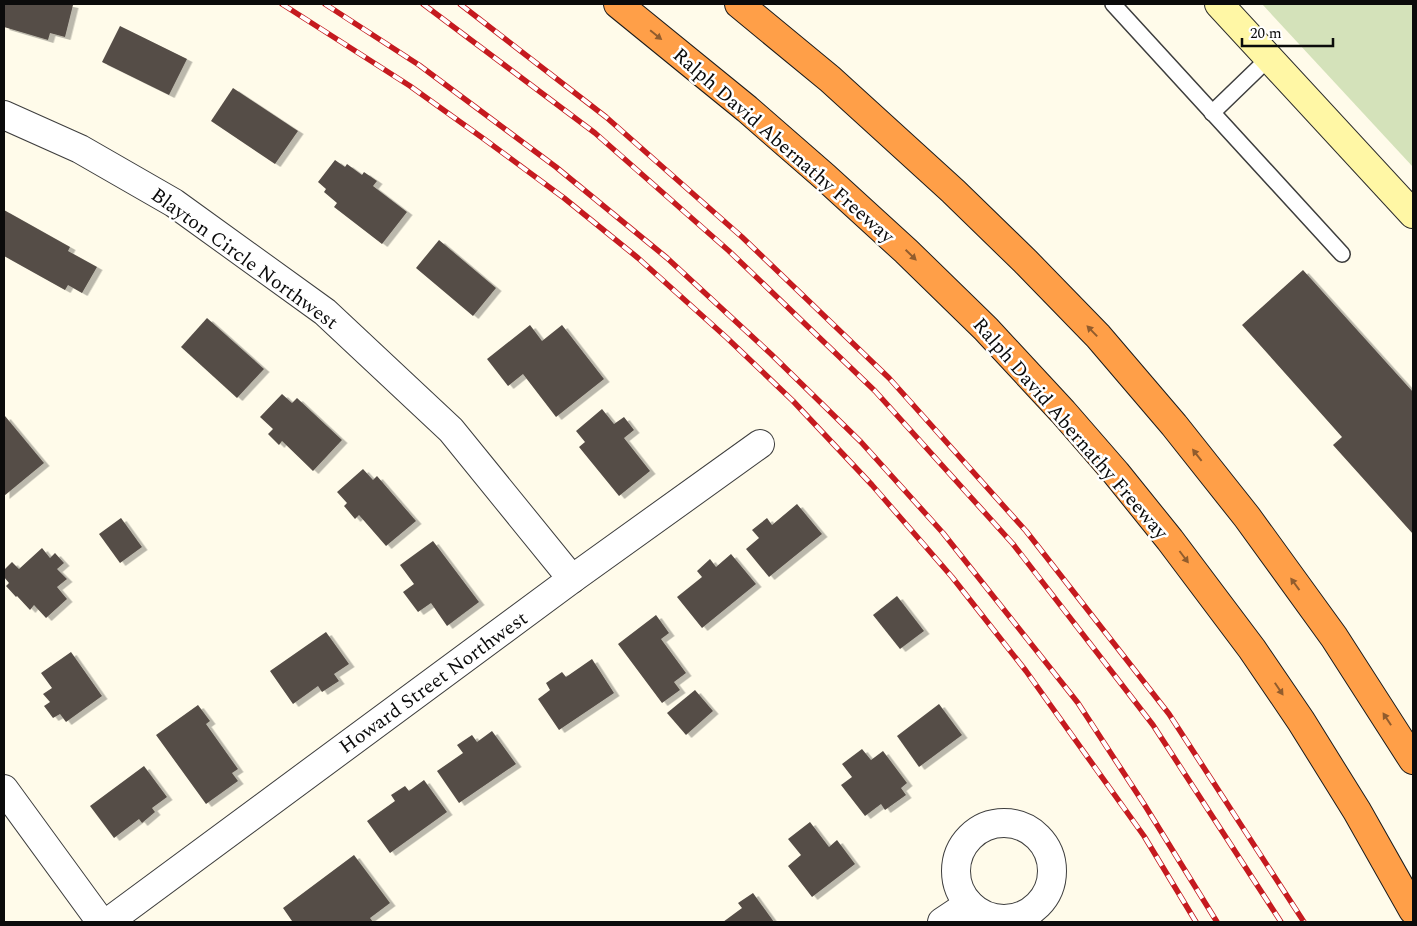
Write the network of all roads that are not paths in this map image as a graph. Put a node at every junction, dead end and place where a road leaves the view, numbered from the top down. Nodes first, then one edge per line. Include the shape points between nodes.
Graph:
1 (618, 4) edge
2 (739, 4) edge
3 (1113, 4) edge
4 (1219, 4) edge
5 (1270, 58) junction
6 (1212, 112) junction
7 (4, 115) edge
8 (1413, 214) edge
9 (1342, 254) dead end
10 (760, 444) dead end
11 (572, 579) junction
12 (1413, 760) edge
13 (4, 789) edge
14 (969, 904) dead end
15 (1413, 910) edge
16 (101, 922) edge
17 (108, 922) edge
18 (942, 922) edge

1 -> 15 highway, Ralph David Abernathy Freeway via 747,109 906,251 986,329 1074,425 1170,540 1252,649 1357,811
12 -> 2 highway via 1334,637 1247,517 1098,336 953,191 830,79
3 - 6 lane
4 - 5 main road
5 - 6 lane
5 - 8 main road
6 - 9 lane
7 - 11 street, Blayton Circle Northwest via 80,149 174,202 325,312 451,430
10 - 11 street, Howard Street Northwest
11 - 17 street, Howard Street Northwest
13 - 16 street
14 - 18 street

